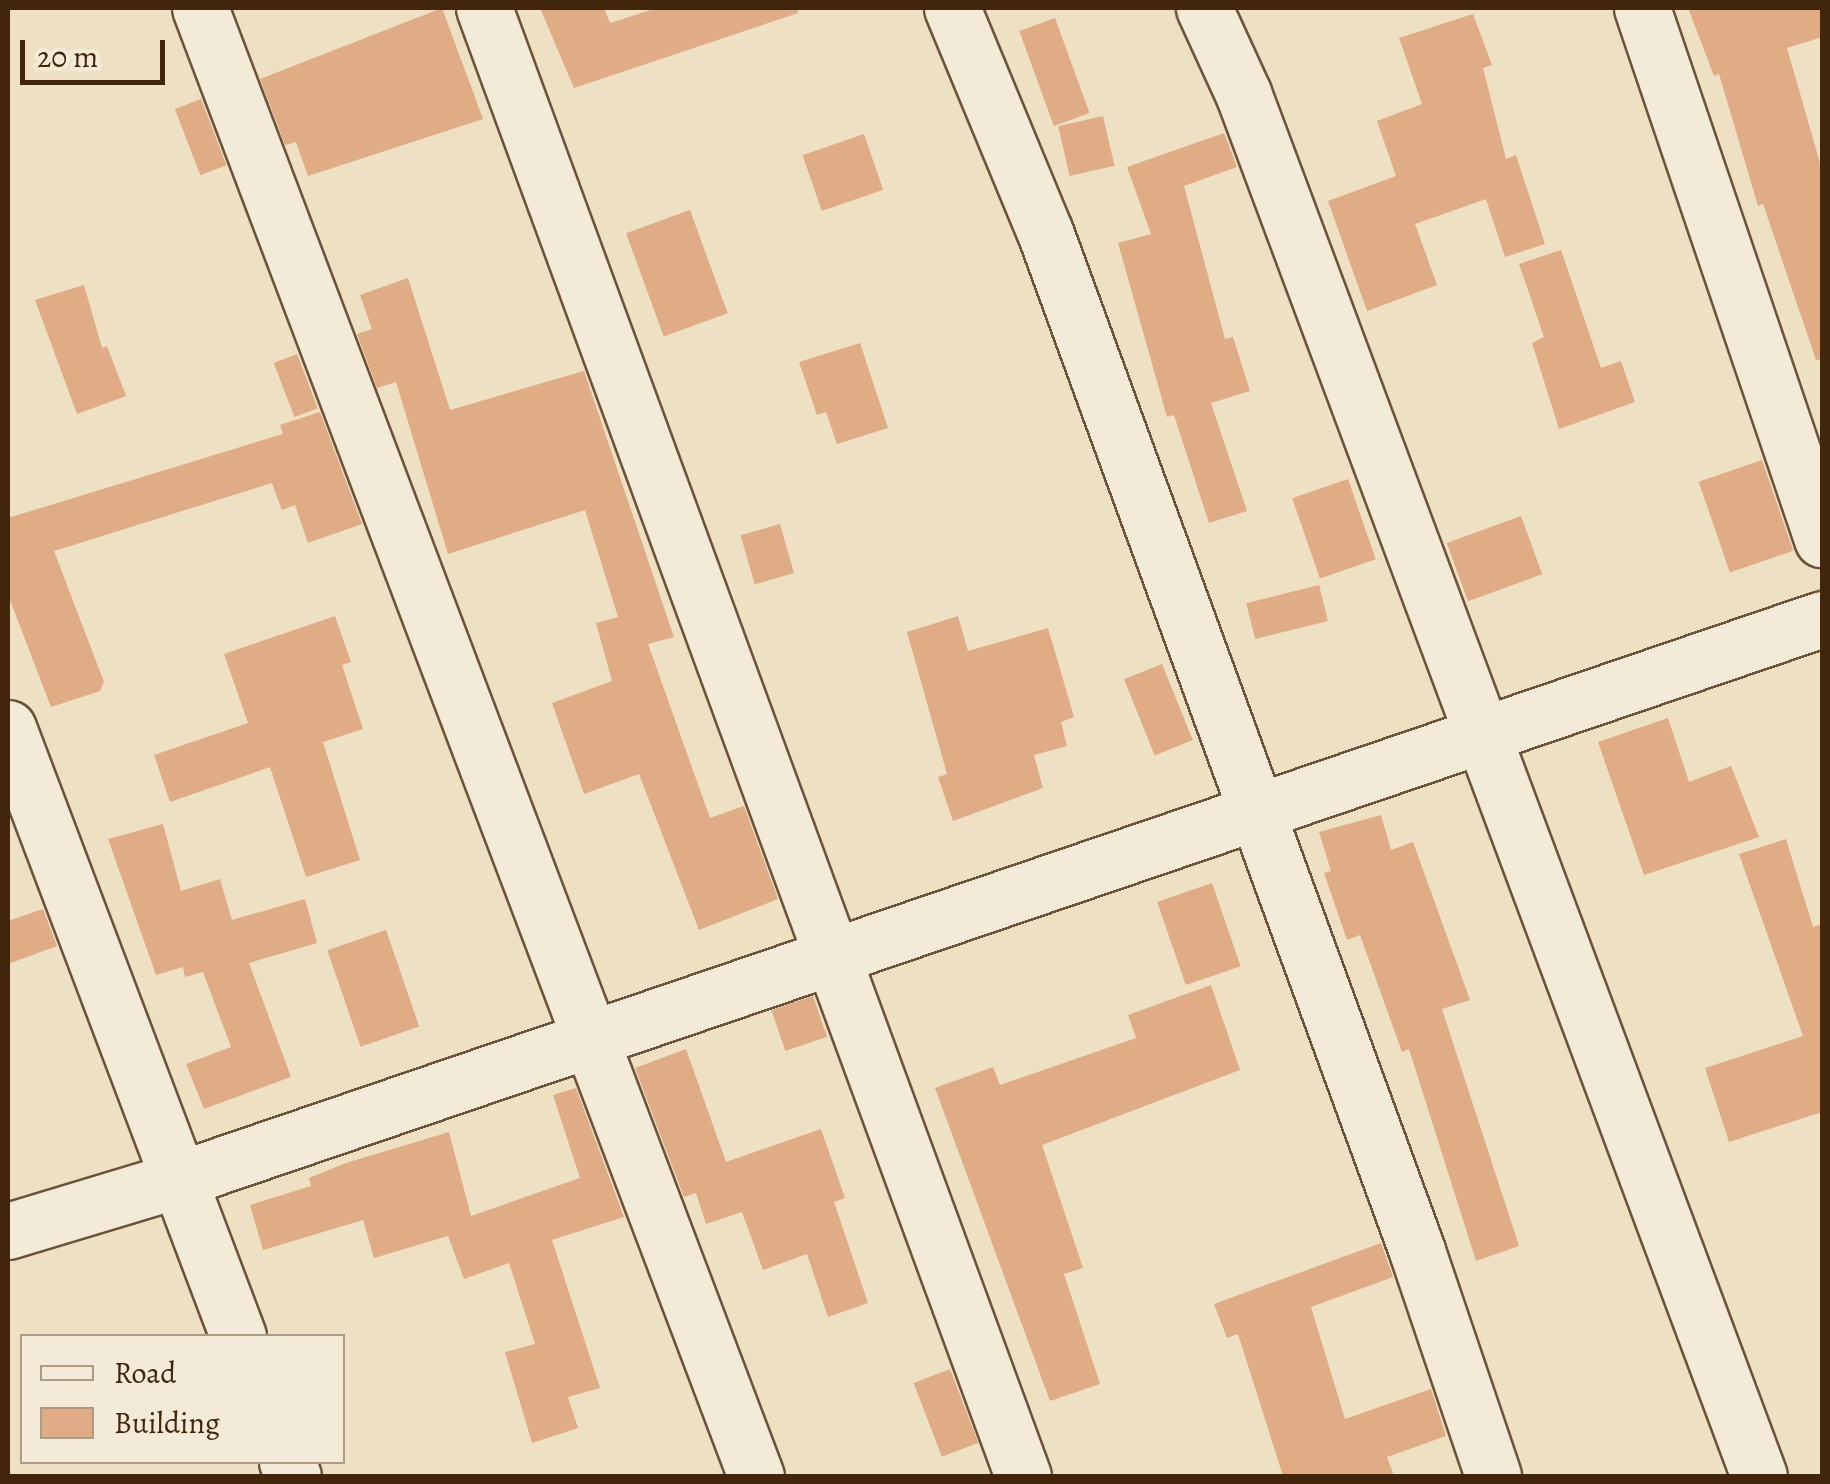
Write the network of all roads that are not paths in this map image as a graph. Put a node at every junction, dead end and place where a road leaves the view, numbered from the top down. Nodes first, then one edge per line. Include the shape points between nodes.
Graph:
1 (200, 8) edge
2 (484, 8) edge
3 (952, 8) edge
4 (1204, 8) edge
5 (1642, 8) edge
6 (1822, 539) edge
7 (1822, 620) edge
8 (8, 728) edge
9 (1480, 736) junction
10 (1258, 812) junction
11 (834, 956) junction
12 (590, 1040) junction
13 (178, 1180) junction
14 (8, 1232) edge
15 (237, 1334) edge
16 (756, 1476) edge
17 (1023, 1476) edge
18 (1493, 1476) edge
19 (1760, 1476) edge

1 - 12 street
2 - 11 street
3 - 10 street via 1045,232
4 - 9 street via 1243,93
5 - 6 street
7 - 9 street
8 - 13 street
9 - 10 street
9 - 19 street
10 - 11 street
10 - 18 street
11 - 12 street
11 - 17 street
12 - 13 street
12 - 16 street
13 - 14 street
13 - 15 street

